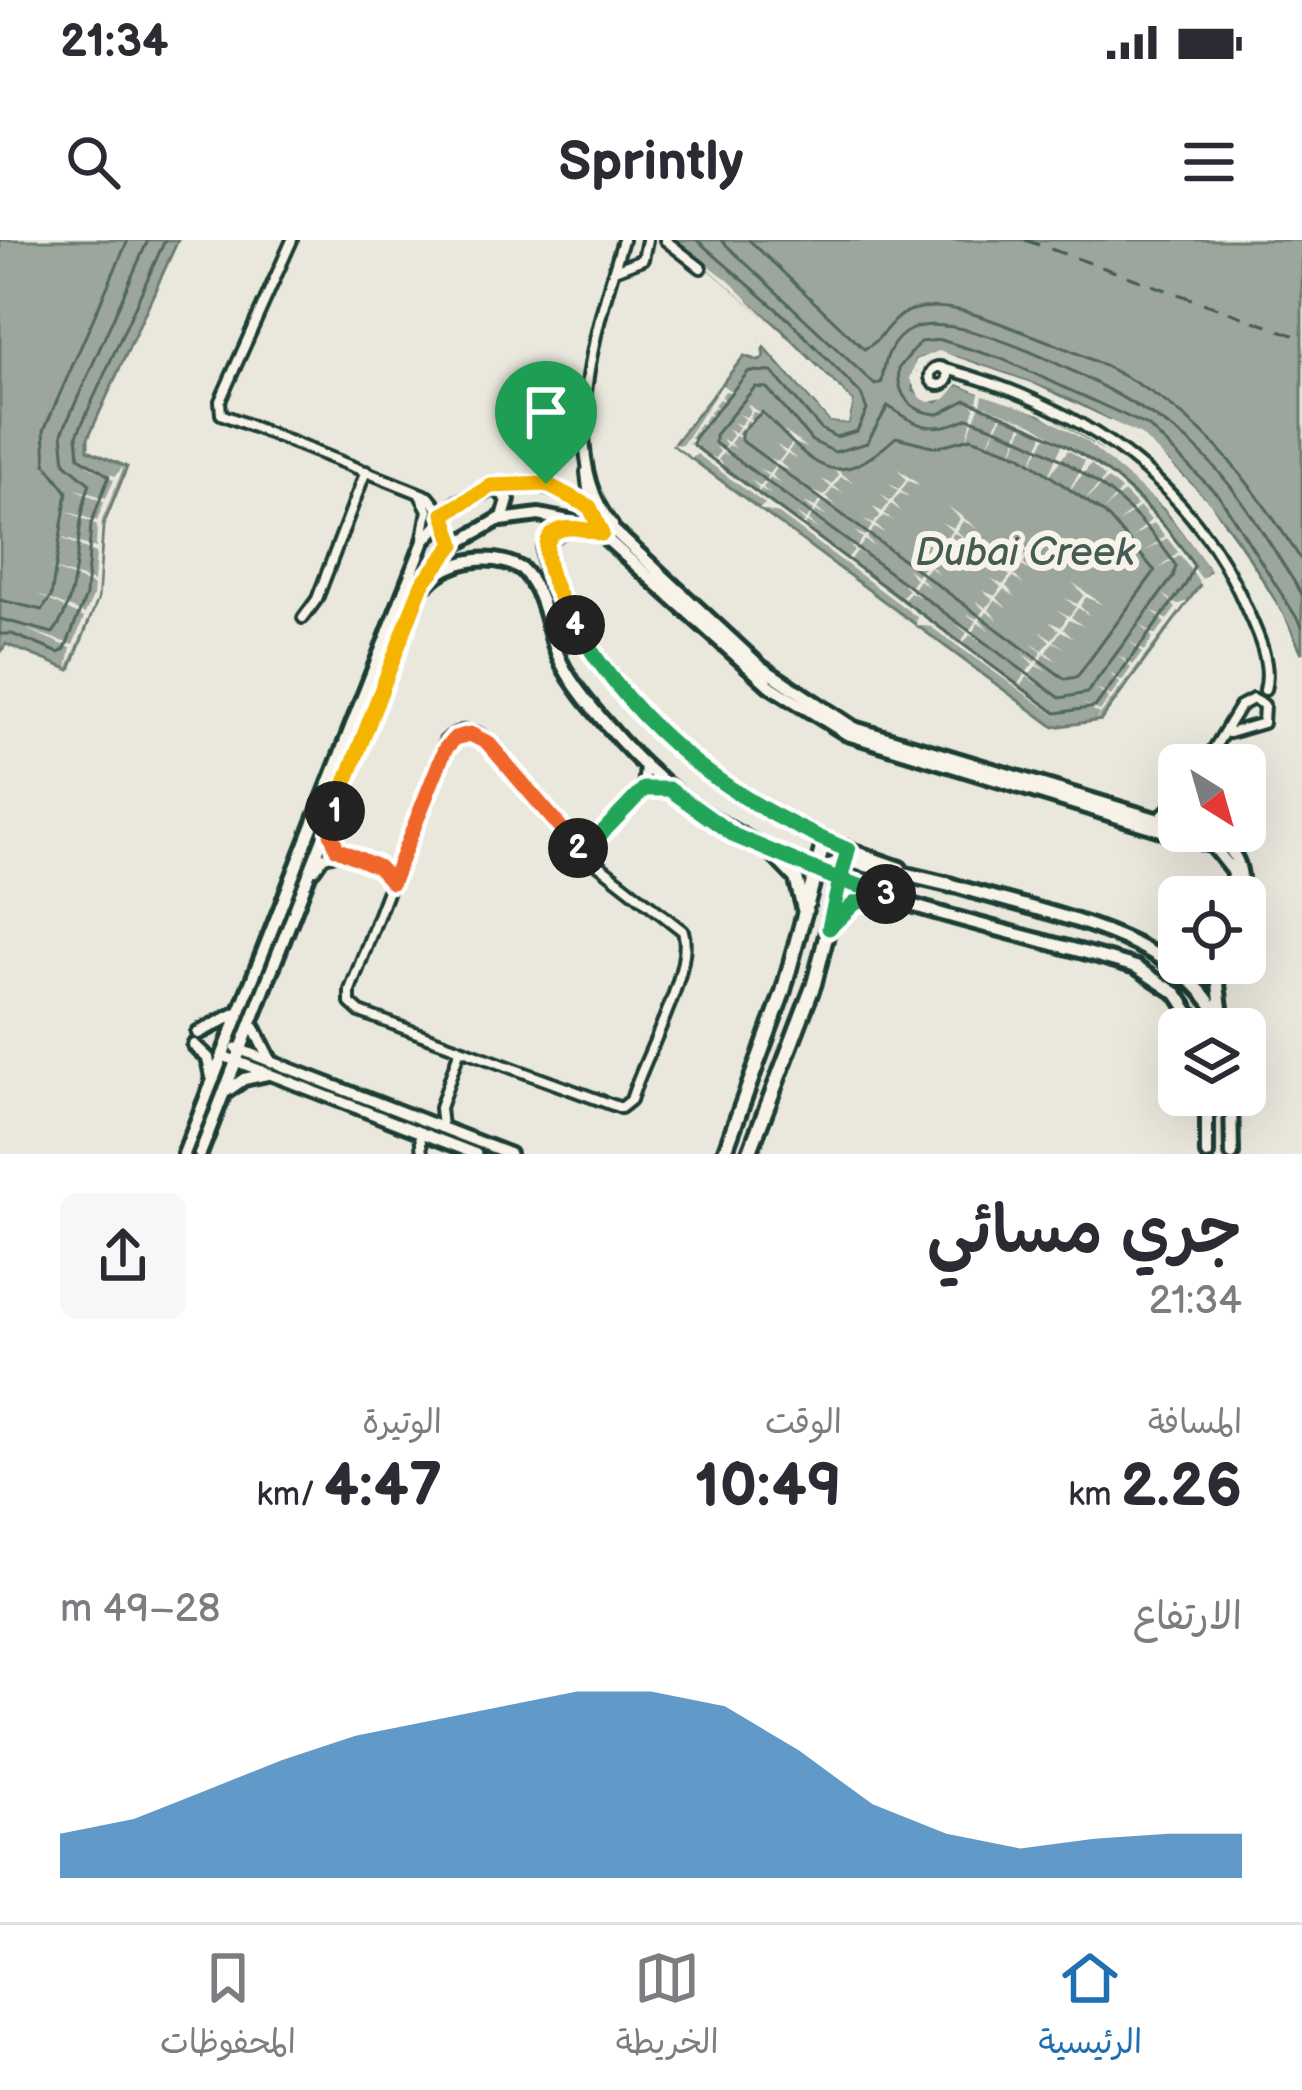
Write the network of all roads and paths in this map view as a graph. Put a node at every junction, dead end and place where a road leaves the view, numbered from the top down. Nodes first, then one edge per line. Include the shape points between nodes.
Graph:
1 (292, 240) edge
2 (623, 240) edge
3 (667, 242) edge
4 (648, 244) edge
5 (701, 268) dead end
6 (616, 270) junction
7 (947, 374) dead end
8 (587, 452) junction
9 (366, 471) junction
10 (491, 486) junction
11 (415, 490) junction
12 (590, 507) junction
13 (444, 514) junction
14 (498, 520) junction
15 (602, 534) junction
16 (622, 535) junction
17 (454, 544) junction
18 (418, 553) junction
19 (415, 600) junction
20 (303, 618) dead end
21 (1257, 701) junction
22 (1228, 733) junction
23 (1220, 744) edge
24 (645, 766) junction
25 (644, 789) junction
26 (669, 789) junction
27 (337, 804) junction
28 (1158, 822) edge
29 (1158, 822) edge
30 (598, 837) junction
31 (824, 841) junction
32 (577, 848) junction
33 (342, 853) junction
34 (774, 855) junction
35 (846, 855) junction
36 (586, 856) junction
37 (378, 867) junction
38 (396, 870) junction
39 (817, 873) junction
40 (840, 880) junction
41 (392, 882) junction
42 (950, 885) joint
43 (303, 892) junction
44 (891, 896) junction
45 (804, 915) junction
46 (829, 928) junction
47 (1147, 948) junction
48 (1158, 951) edge
49 (1187, 1008) edge
50 (1211, 1008) edge
51 (242, 1010) junction
52 (254, 1025) junction
53 (460, 1049) junction
54 (225, 1050) junction
55 (470, 1054) junction
56 (240, 1056) junction
57 (456, 1066) junction
58 (269, 1068) junction
59 (210, 1086) junction
60 (224, 1094) junction
61 (440, 1108) junction
62 (1207, 1116) edge
63 (1231, 1116) edge
64 (424, 1120) junction
65 (442, 1128) junction
66 (420, 1133) junction
67 (437, 1139) junction
68 (422, 1153) edge
69 (184, 1154) edge
70 (200, 1154) edge
71 (476, 1154) edge
72 (511, 1154) edge
73 (724, 1154) edge
74 (749, 1154) edge
75 (1207, 1154) edge
76 (1232, 1154) edge

1 - 9 street via 221,414
2 - 6 street
3 - 4 street
3 - 5 street
4 - 6 street via 643,259
6 - 8 street via 591,358
7 - 21 street via 1029,395 1152,475 1207,538 1240,593 1268,669
8 - 12 street
8 - 16 street via 595,496
9 - 11 street
9 - 20 street
10 - 12 main road via 546,484
10 - 13 main road
10 - 14 main road via 508,500
11 - 13 street
11 - 18 street via 428,510
12 - 15 street
12 - 16 main road
13 - 17 street
13 - 18 main road
14 - 15 main road via 553,516
14 - 17 main road
15 - 29 main road via 770,686 838,729
15 - 31 main road via 567,528 544,550 548,574 592,651 686,760
16 - 28 main road via 761,668 845,723
17 - 19 main road
18 - 51 main road
19 - 24 main road via 454,565 494,560 522,569 550,619 562,665
19 - 27 main road
21 - 22 street via 1240,706
21 - 22 street via 1267,710 1263,723
22 - 23 street
24 - 25 street
24 - 26 main road
25 - 26 street
25 - 30 street
26 - 34 main road
27 - 33 street via 331,833
27 - 43 main road
30 - 32 street
30 - 36 street
31 - 35 main road
31 - 39 main road
32 - 36 street
32 - 38 street via 486,737 465,730 446,741
33 - 37 street
33 - 43 street via 320,861
34 - 39 main road
34 - 45 main road via 796,878
35 - 39 main road
35 - 40 main road
35 - 42 main road
36 - 55 street via 680,932 682,960 634,1090 621,1108
37 - 38 street
37 - 41 street
38 - 41 street
39 - 40 main road
39 - 45 main road
40 - 44 main road
40 - 46 main road
41 - 53 street via 353,984 355,1003
42 - 47 main road
43 - 52 main road
44 - 46 main road via 855,903
44 - 49 main road via 1136,967
45 - 73 main road
46 - 74 main road
47 - 48 main road
47 - 50 main road via 1191,978
51 - 54 main road
51 - 59 main road via 196,1039 208,1058
52 - 56 main road
52 - 58 main road
53 - 55 street
53 - 57 street
54 - 56 street
54 - 59 main road
55 - 57 street
56 - 58 street
56 - 60 main road
57 - 61 street
58 - 60 main road
58 - 64 street
58 - 66 street
59 - 69 main road
60 - 70 main road
61 - 64 street
61 - 65 street
62 - 75 main road
63 - 76 main road
64 - 65 street
65 - 72 street
66 - 67 street
66 - 68 street
67 - 68 street
67 - 71 street

